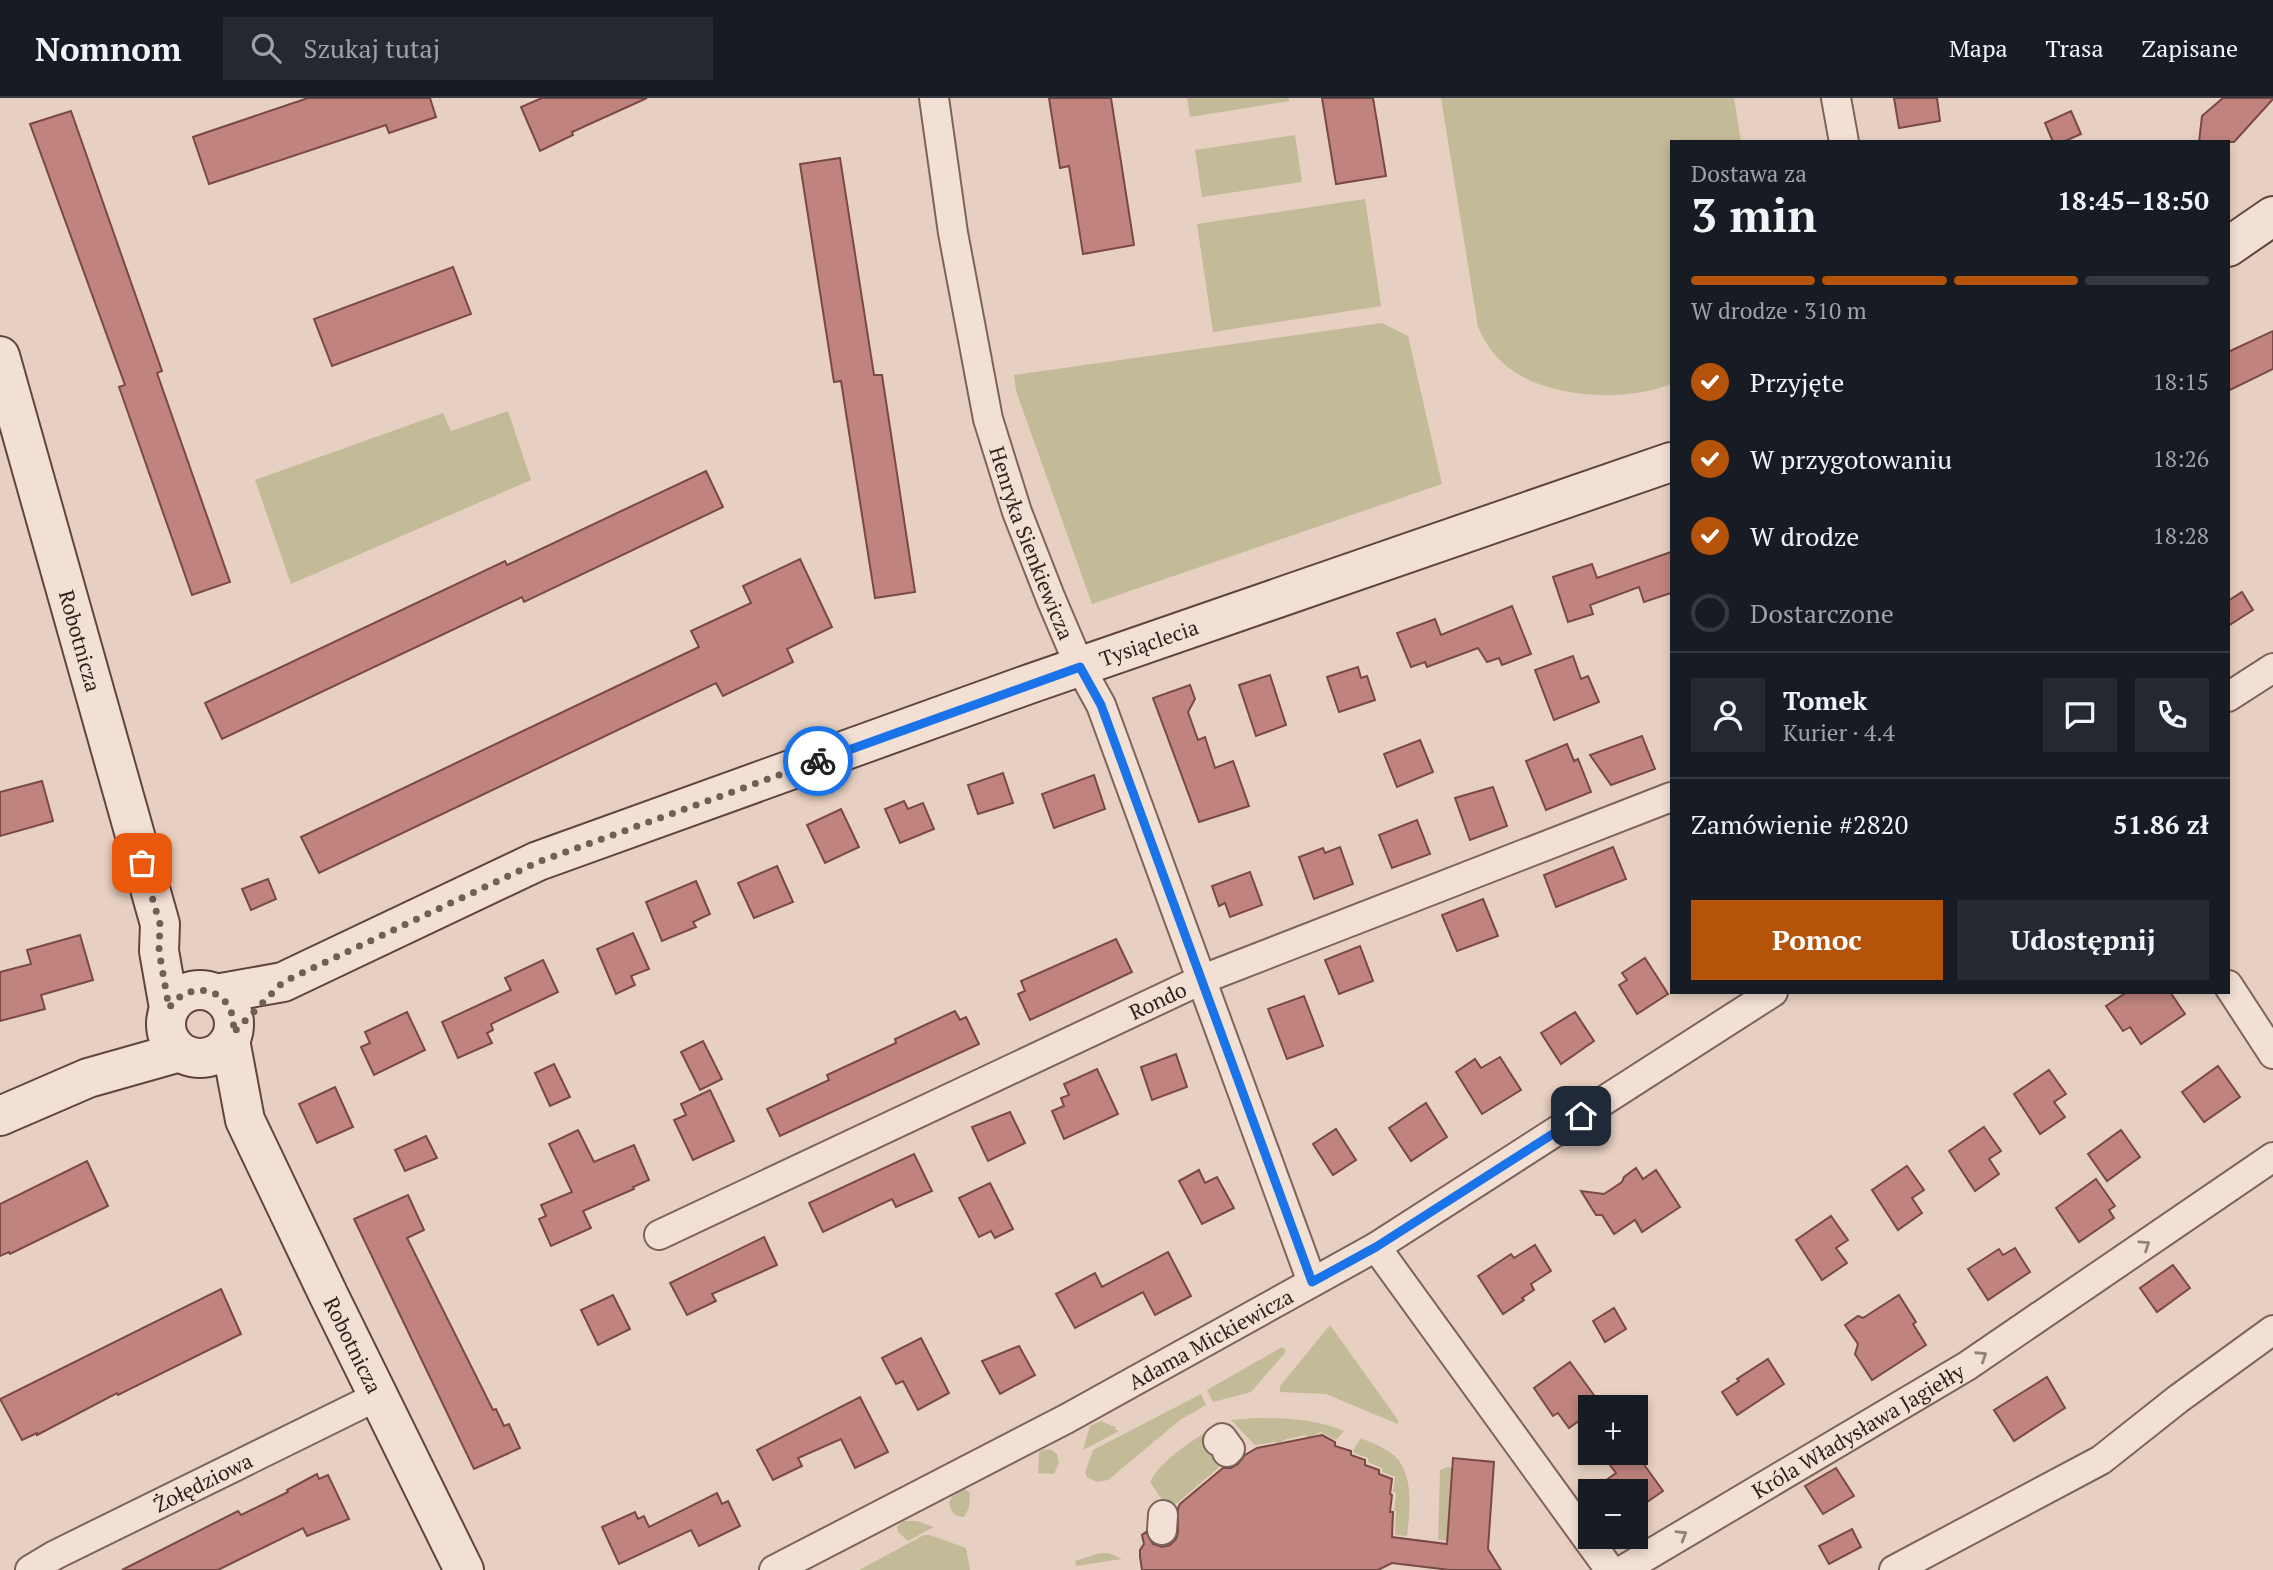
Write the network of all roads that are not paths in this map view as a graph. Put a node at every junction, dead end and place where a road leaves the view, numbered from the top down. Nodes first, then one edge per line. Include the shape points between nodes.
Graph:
1 (934, 98) edge
2 (1836, 98) edge
3 (1844, 140) edge
4 (2273, 216) edge
5 (2230, 246) edge
6 (0, 356) edge
7 (1670, 462) edge
8 (1080, 667) junction
9 (2273, 668) edge
10 (2230, 696) edge
11 (1670, 797) edge
12 (160, 924) junction
13 (1203, 979) junction
14 (283, 982) junction
15 (2230, 988) edge
16 (211, 992) junction
17 (1770, 994) edge
18 (175, 1036) junction
19 (231, 1036) junction
20 (2273, 1054) edge
21 (0, 1116) edge
22 (245, 1120) junction
23 (2273, 1157) edge
24 (659, 1235) dead end
25 (1376, 1247) junction
26 (1312, 1282) junction
27 (2273, 1330) edge
28 (378, 1396) junction
29 (463, 1569) edge
30 (30, 1570) edge
31 (775, 1570) edge
32 (1611, 1570) edge
33 (1623, 1570) edge
34 (1894, 1570) edge

1 - 8 street, Henryka Sienkiewicza via 953,233 988,419 1017,512
2 - 3 street
4 - 5 street
6 - 12 street, Robotnicza
7 - 8 street, Tysiąclecia
8 - 13 street, Henryka Sienkiewicza via 1101,705
8 - 14 street, Tysiąclecia via 538,862
9 - 10 street
11 - 13 street, Rondo
12 - 16 street, Robotnicza
12 - 18 street, Robotnicza via 159,951
13 - 24 street, Rondo
13 - 26 street, Henryka Sienkiewicza
14 - 16 street, Tysiąclecia
14 - 19 street, Tysiąclecia
15 - 20 street
16 - 18 street via 185,993
16 - 19 street via 231,1011
17 - 25 street, Adama Mickiewicza
18 - 19 street via 195,1058 221,1051
18 - 21 street
18 - 22 street, Robotnicza
19 - 22 street, Robotnicza
22 - 28 street, Robotnicza
33 -> 23 street, Króla Władysława Jagiełły via 1936,1385
25 - 26 street, Adama Mickiewicza
25 - 32 street
26 - 31 street, Adama Mickiewicza via 1066,1419
27 - 34 street via 2101,1460
28 - 29 street, Robotnicza
28 - 30 street, Żołędziowa

